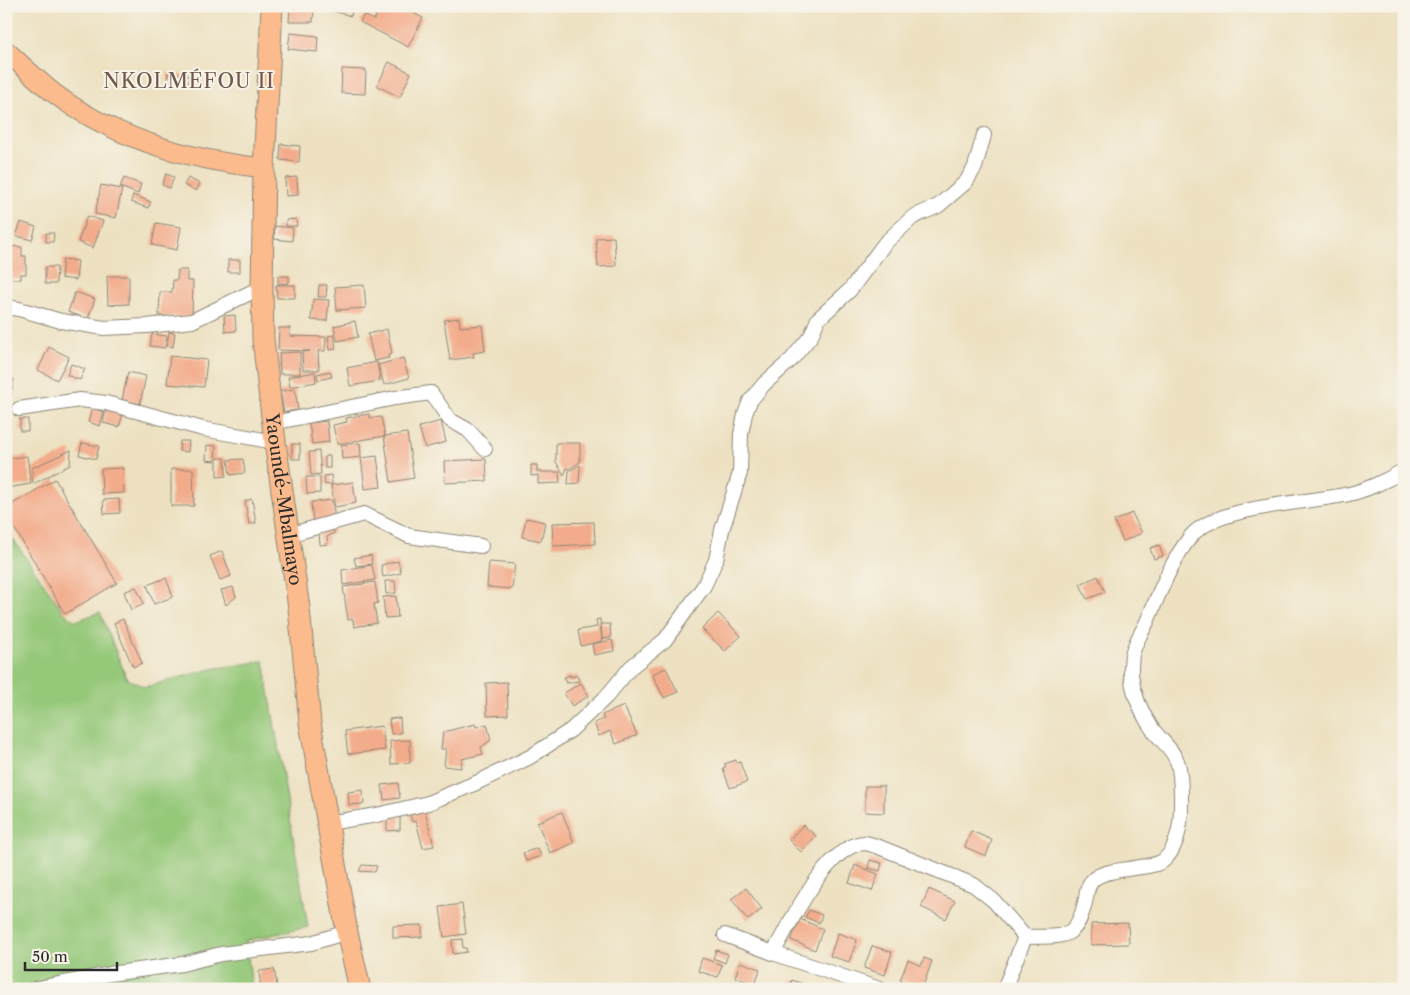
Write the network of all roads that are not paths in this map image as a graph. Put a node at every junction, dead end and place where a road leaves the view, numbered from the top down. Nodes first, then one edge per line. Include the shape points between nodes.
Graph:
1 (272, 6) edge
2 (6, 51) edge
3 (984, 135) dead end
4 (264, 168) junction
5 (262, 287) junction
6 (6, 307) edge
7 (19, 409) dead end
8 (274, 433) junction
9 (485, 449) dead end
10 (1404, 470) edge
11 (288, 535) junction
12 (482, 546) dead end
13 (328, 823) junction
14 (347, 932) junction
15 (725, 935) dead end
16 (1025, 937) junction
17 (773, 953) junction
18 (33, 989) edge
19 (360, 989) edge
20 (879, 989) edge
21 (1004, 989) edge

1 - 4 highway, Yaoundé-Mbalmayo
2 - 4 main road via 55,94 98,121 149,143 199,158
3 - 13 street via 966,182 938,206 912,217 885,243 850,290 818,318 811,336 796,354 750,401 741,434 740,473 716,560 704,586 664,640 631,667 606,697 571,730 530,757 428,803
4 - 5 highway, Yaoundé-Mbalmayo
5 - 6 street via 192,321 147,326 104,328
5 - 8 highway, Yaoundé-Mbalmayo via 263,340
7 - 8 street via 80,400 106,403 203,430
8 - 9 street via 395,398 431,393 450,420 468,430
8 - 11 highway, Yaoundé-Mbalmayo
10 - 16 street via 1392,478 1347,495 1226,516 1203,526 1191,536 1171,568 1132,654 1131,672 1143,712 1177,760 1180,772 1176,842 1164,860 1156,864 1110,872 1093,880 1077,925 1067,934
11 - 12 street via 364,514 408,536
11 - 13 highway, Yaoundé-Mbalmayo via 310,723
13 - 14 highway, Yaoundé-Mbalmayo
14 - 18 street via 310,943 221,954 182,964
14 - 19 highway, Yaoundé-Mbalmayo
15 - 17 street
16 - 17 street via 994,901 974,885 865,843 837,855 819,876
16 - 21 street
17 - 20 street

